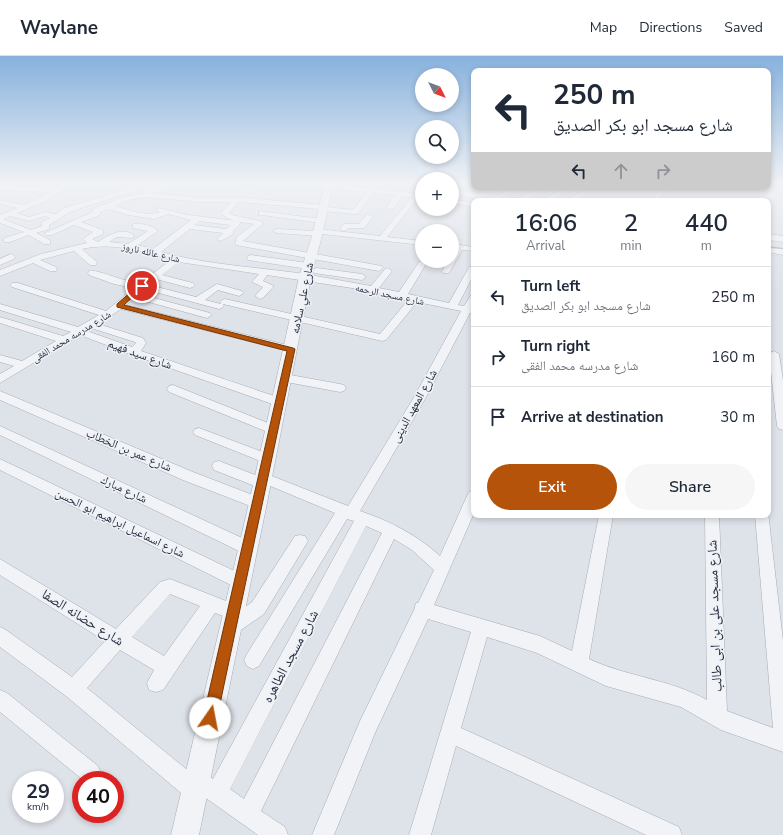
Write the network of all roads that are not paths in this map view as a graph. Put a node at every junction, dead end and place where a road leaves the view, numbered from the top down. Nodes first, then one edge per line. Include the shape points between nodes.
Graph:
1 (53, 219) edge
2 (83, 219) edge
3 (196, 219) edge
4 (207, 219) edge
5 (242, 219) edge
6 (305, 219) edge
7 (320, 219) edge
8 (328, 219) edge
9 (330, 219) edge
10 (367, 219) edge
11 (399, 219) edge
12 (0, 220) edge
13 (75, 223) junction
14 (11, 225) junction
15 (136, 226) dead end
16 (188, 226) junction
17 (1, 230) edge
18 (277, 231) dead end
19 (30, 232) junction
20 (227, 232) junction
21 (49, 233) dead end
22 (340, 233) junction
23 (132, 236) dead end
24 (166, 236) dead end
25 (771, 237) edge
26 (175, 238) junction
27 (382, 238) junction
28 (221, 239) dead end
29 (783, 239) edge
30 (7, 240) dead end
31 (48, 242) dead end
32 (355, 242) dead end
33 (415, 242) edge
34 (97, 243) junction
35 (131, 246) junction
36 (459, 247) edge
37 (75, 248) junction
38 (471, 249) edge
39 (771, 250) edge
40 (155, 252) junction
41 (783, 252) edge
42 (34, 256) junction
43 (11, 257) dead end
44 (251, 258) dead end
45 (177, 259) junction
46 (0, 262) edge
47 (93, 263) dead end
48 (308, 267) junction
49 (419, 268) edge
50 (447, 268) edge
51 (53, 269) dead end
52 (446, 271) dead end
53 (471, 271) edge
54 (0, 273) edge
55 (92, 273) dead end
56 (264, 273) junction
57 (154, 276) junction
58 (362, 277) dead end
59 (15, 285) dead end
60 (190, 285) dead end
61 (142, 286) junction
62 (373, 290) junction
63 (239, 293) dead end
64 (132, 295) junction
65 (260, 296) dead end
66 (401, 297) junction
67 (414, 299) junction
68 (197, 301) junction
69 (119, 306) junction
70 (0, 307) edge
71 (452, 307) junction
72 (471, 311) edge
73 (107, 314) junction
74 (207, 315) dead end
75 (298, 319) junction
76 (0, 320) edge
77 (91, 325) junction
78 (79, 332) junction
79 (64, 340) junction
80 (291, 349) junction
81 (134, 352) junction
82 (775, 354) edge
83 (0, 358) edge
84 (22, 366) junction
85 (285, 378) junction
86 (0, 379) edge
87 (340, 388) dead end
88 (173, 389) dead end
89 (0, 395) edge
90 (279, 402) junction
91 (783, 426) edge
92 (0, 430) edge
93 (274, 430) junction
94 (199, 432) dead end
95 (268, 459) junction
96 (0, 464) edge
97 (219, 466) dead end
98 (263, 481) junction
99 (258, 503) junction
100 (471, 503) edge
101 (353, 514) junction
102 (605, 518) edge
103 (712, 518) edge
104 (762, 518) edge
105 (391, 530) junction
106 (300, 541) dead end
107 (248, 548) junction
108 (0, 566) edge
109 (443, 568) junction
110 (241, 582) junction
111 (212, 603) junction
112 (422, 609) junction
113 (231, 620) junction
114 (481, 628) junction
115 (0, 636) edge
116 (117, 640) junction
117 (253, 660) dead end
118 (579, 664) junction
119 (167, 667) junction
120 (156, 683) dead end
121 (73, 689) junction
122 (0, 700) edge
123 (717, 717) junction
124 (783, 732) edge
125 (450, 733) junction
126 (783, 742) edge
127 (89, 771) edge
128 (196, 785) junction
129 (217, 793) junction
130 (248, 815) junction
131 (185, 835) edge
132 (277, 835) edge
133 (323, 835) edge
134 (420, 835) edge
135 (671, 835) edge

1 - 19 street via 45,224 46,227
2 - 13 street
3 - 16 street
4 - 20 street via 237,224
5 - 48 street via 260,223 240,239 239,243
6 - 18 street
7 - 48 street, شارع علي سلامه
8 - 22 street
9 - 32 street
10 - 22 street via 361,226 347,226
11 - 27 street
12 - 14 street
13 - 21 street
13 - 34 street via 100,232 87,239
14 - 17 street
14 - 19 street
15 - 35 street via 154,231
16 - 20 street
16 - 26 street
19 - 30 street
19 - 31 street
20 - 28 street via 230,233
22 - 27 street
23 - 34 street via 116,234
24 - 26 street
25 - 29 street
26 - 40 street
27 - 33 street
34 - 35 street, شارع عائله ناروز
34 - 37 street, شارع عائله ناروز
35 - 40 street, شارع عائله ناروز
36 - 38 street
37 - 42 street, شارع عائله ناروز
37 - 47 street
39 - 41 street
40 - 45 street, شارع عائله ناروز
42 - 51 street
42 - 54 street, شارع عائله ناروز
43 - 46 street
44 - 48 street
45 - 56 street, شارع عائله ناروز
45 - 57 street, شارع مدرسه محمد الفقى
48 - 56 street, شارع عائله ناروز
48 - 58 street
48 - 62 street, شارع مسجد الرحمه
48 - 62 street via 384,269
48 - 75 street, شارع علي سلامه
49 - 66 street
50 - 52 street
53 - 71 street
55 - 61 street via 130,286
56 - 65 street via 257,282 269,286
57 - 60 street
57 - 61 street, شارع مدرسه محمد الفقى
59 - 73 street
61 - 64 street, شارع مدرسه محمد الفقى
61 - 68 street
62 - 66 street, شارع مسجد الرحمه
63 - 68 street via 217,287
64 - 69 street, شارع مدرسه محمد الفقى
64 - 74 street
66 - 67 street, شارع مسجد الرحمه
67 - 71 street, شارع مسجد الرحمه
67 - 75 street via 382,338
68 - 75 street
69 - 73 street, شارع مدرسه محمد الفقى
69 - 80 street
70 - 78 street, شارع سيد فهيم
71 - 72 street, شارع مسجد الرحمه
72 - 101 street, شارع المعهد الدينى
73 - 77 street, شارع مدرسه محمد الفقى
75 - 80 street, شارع علي سلامه
76 - 79 street
77 - 78 street, شارع مدرسه محمد الفقى
77 - 81 street via 139,340 141,343
78 - 79 street, شارع مدرسه محمد الفقى
78 - 81 street, شارع سيد فهيم
79 - 84 street, شارع مدرسه محمد الفقى
80 - 85 street, شارع علي سلامه
81 - 90 street, شارع سيد فهيم
82 - 91 street
83 - 84 street
84 - 86 street, شارع مدرسه محمد الفقى
85 - 87 street
85 - 90 street, شارع علي سلامه
88 - 93 street
89 - 99 street, شارع عمر بن الخطاب
90 - 93 street, شارع علي سلامه
92 - 107 street, شارع مبارك
93 - 95 street, شارع علي سلامه
94 - 95 street
95 - 98 street, شارع علي سلامه
96 - 110 street, شارع اسماعيل ابراهيم ابو الحسن
97 - 98 street
98 - 99 street, شارع علي سلامه
98 - 101 street
99 - 107 street, شارع علي سلامه
100 - 109 street
101 - 105 street
101 - 117 street
101 - 129 street, شارع مسجد الطاهره
102 - 118 street
103 - 123 street, شارع مسجد على بن ابى طالب
104 - 124 street
105 - 109 street via 417,545
105 - 130 street
106 - 113 street via 258,608
107 - 110 street, شارع علي سلامه
108 - 116 street, شارع حضانه الصفا
109 - 112 street
110 - 113 street, شارع علي سلامه
111 - 113 street
111 - 116 street via 170,586 166,587
111 - 119 street
112 - 114 street
112 - 133 street via 367,728
113 - 128 street, شارع علي سلامه
114 - 118 street via 540,645
114 - 125 street
115 - 121 street
116 - 119 street, شارع حضانه الصفا
116 - 121 street
118 - 123 street via 615,680 686,699
119 - 120 street
121 - 128 street
122 - 127 street
123 - 126 street via 740,728
125 - 134 street
125 - 135 street
128 - 129 street
128 - 131 street, شارع علي سلامه
129 - 130 street
130 - 132 street

